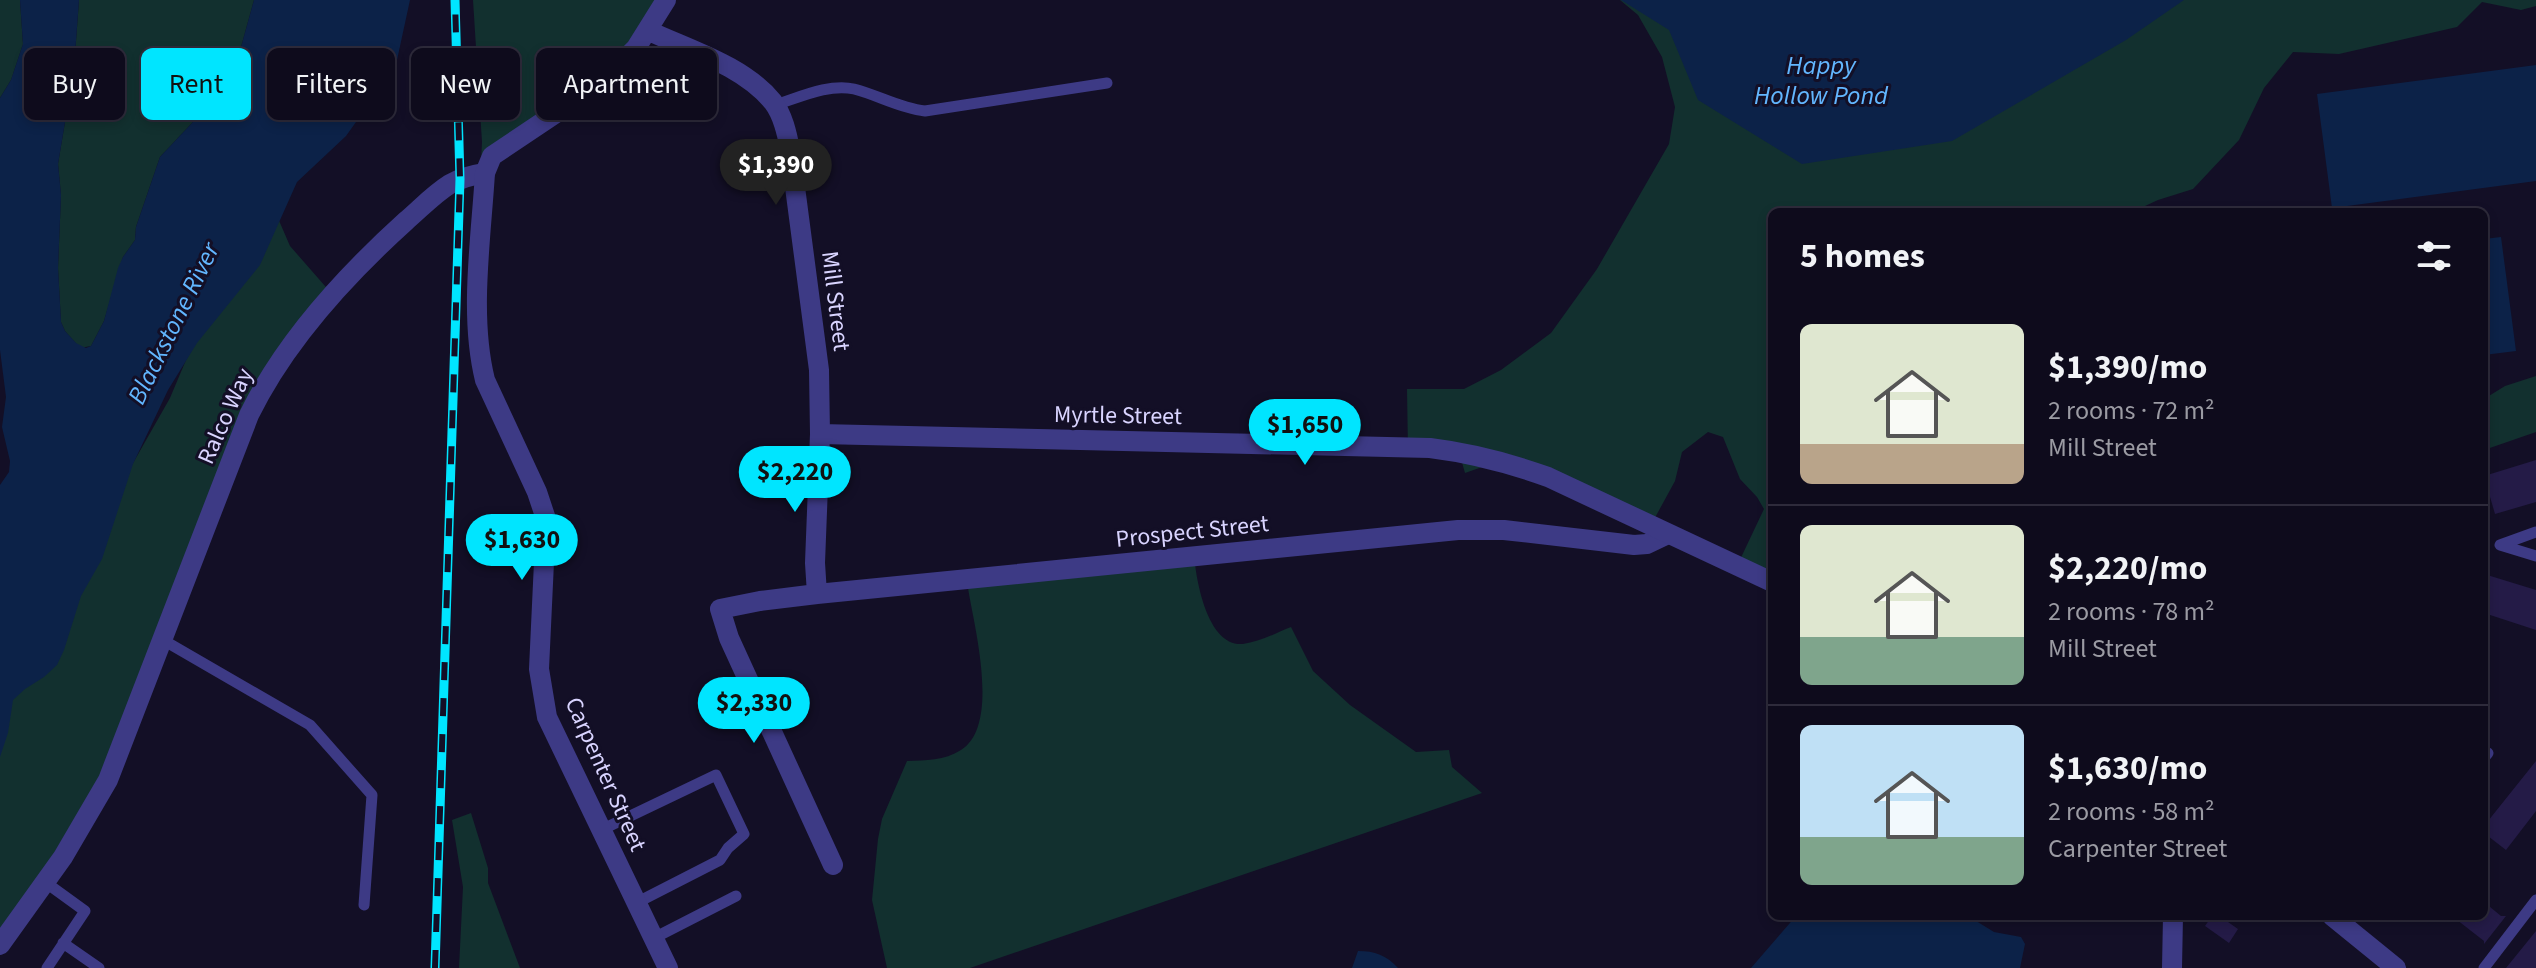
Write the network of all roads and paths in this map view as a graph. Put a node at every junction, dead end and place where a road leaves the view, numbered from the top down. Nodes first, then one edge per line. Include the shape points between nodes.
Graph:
1 (666, 0) edge
2 (649, 31) junction
3 (1107, 83) dead end
4 (775, 105) junction
5 (485, 173) junction
6 (820, 434) junction
7 (2536, 532) edge
8 (1668, 534) junction
9 (2536, 556) edge
10 (1768, 580) edge
11 (817, 594) junction
12 (163, 640) junction
13 (601, 830) junction
14 (833, 865) dead end
15 (45, 882) junction
16 (736, 896) dead end
17 (2536, 900) edge
18 (636, 903) junction
19 (364, 905) dead end
20 (2173, 920) edge
21 (2344, 920) edge
22 (654, 938) junction
23 (63, 943) junction
24 (0, 945) edge
25 (47, 968) edge
26 (99, 968) edge
27 (668, 968) edge
28 (2172, 968) edge
29 (2396, 968) edge
30 (2484, 968) edge

1 - 2 street
2 - 4 street, Mill Street via 738,73
2 - 5 street, Ralco Way via 601,83 492,156
3 - 4 lane via 925,111 851,88 823,90
4 - 6 street, Mill Street via 793,165 819,370
5 - 12 street, Ralco Way via 439,192 383,242 273,371 249,415
5 - 13 street, Carpenter Street via 477,320 480,362 490,395 543,505 547,535 541,686 553,731
6 - 8 street, Myrtle Street via 1459,451 1548,477
6 - 11 street, Mill Street
7 - 9 lane via 2500,545
8 - 10 street, Myrtle Street
8 - 11 street, Prospect Street via 1634,545 1458,530
11 - 14 street, Prospect Street via 720,609
12 - 15 street, Ralco Way via 108,780
12 - 19 lane via 310,725 372,795
13 - 18 street, Carpenter Street
13 - 18 lane via 716,775 744,834 720,860
15 - 23 lane via 85,911
15 - 24 street, Ralco Way
16 - 22 lane
17 - 30 lane
18 - 22 street, Carpenter Street
20 - 28 street
21 - 29 street
22 - 27 street, Carpenter Street
23 - 25 lane
23 - 26 lane

